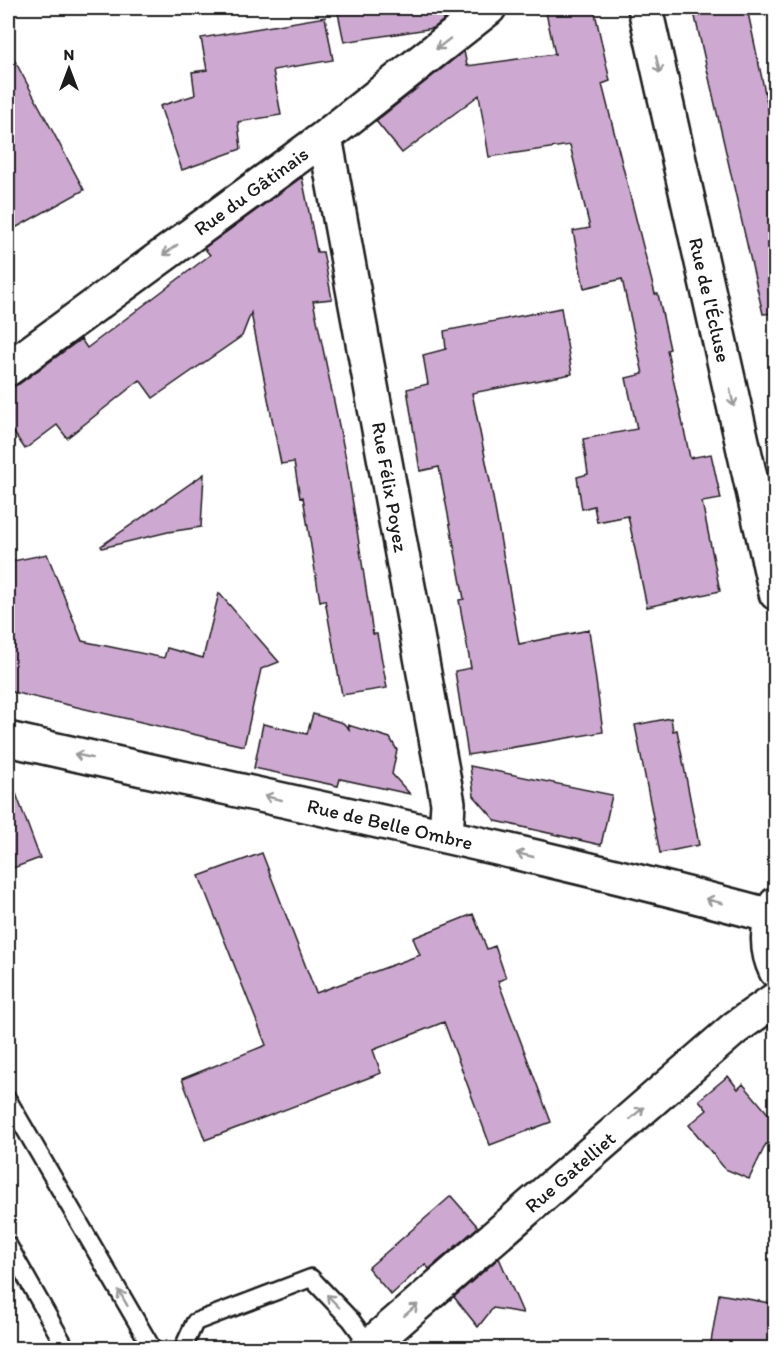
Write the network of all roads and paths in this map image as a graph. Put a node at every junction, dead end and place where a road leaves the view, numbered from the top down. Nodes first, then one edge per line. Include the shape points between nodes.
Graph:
1 (489, 8) edge
2 (645, 8) edge
3 (325, 137) junction
4 (8, 369) edge
5 (776, 593) edge
6 (8, 739) edge
7 (446, 836) junction
8 (773, 910) edge
9 (776, 971) edge
10 (776, 999) edge
11 (8, 1100) edge
12 (8, 1245) edge
13 (369, 1347) edge
14 (66, 1348) edge
15 (152, 1348) edge
16 (183, 1348) edge

1 -> 3 street, Rue du Gâtinais
2 -> 5 street, Rue de l'Écluse
3 -> 4 street, Rue du Gâtinais
3 - 7 street, Rue Félix Poyez via 448,803
7 -> 6 street, Rue de Belle Ombre
8 -> 7 street, Rue de Belle Ombre via 695,896
8 - 9 street via 768,943
13 -> 10 street, Rue Gatelliet via 735,1028
15 -> 11 lane
12 - 14 lane
13 -> 16 lane via 351,1320 311,1278 195,1322

